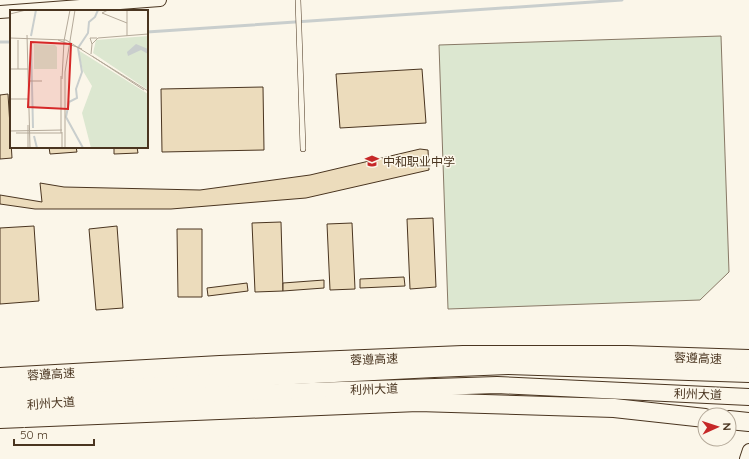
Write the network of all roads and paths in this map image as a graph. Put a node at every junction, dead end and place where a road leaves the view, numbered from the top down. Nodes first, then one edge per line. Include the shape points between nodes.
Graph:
1 (160, 0) edge
2 (298, 0) edge
3 (92, 2) edge
4 (18, 10) edge
5 (10, 11) edge
6 (0, 12) edge
7 (303, 149) dead end
8 (749, 359) edge
9 (749, 374) edge
10 (0, 377) edge
11 (0, 392) edge
12 (749, 397) edge
13 (0, 407) edge
14 (697, 417) edge
15 (0, 419) edge
16 (737, 421) edge
17 (749, 422) edge
18 (749, 450) edge
19 (746, 459) edge

1 - 3 street
2 - 7 lane
3 - 4 street
5 - 6 street
8 - 10 highway, 蓉遵高速 via 627,355 463,355
9 - 11 highway, 利州大道 via 508,366
12 - 13 highway, 利州大道 via 497,385 50,402
14 - 15 highway via 614,408 418,402
16 - 17 highway
18 - 19 street

